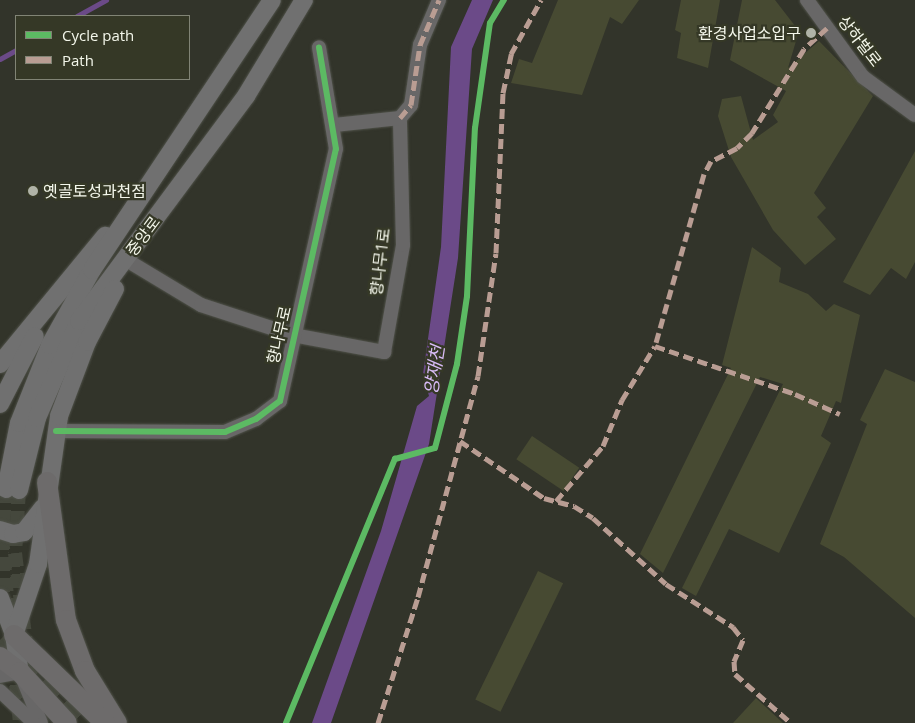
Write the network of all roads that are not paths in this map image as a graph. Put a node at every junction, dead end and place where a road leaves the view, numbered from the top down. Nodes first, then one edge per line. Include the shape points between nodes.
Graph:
1 (272, 0) edge
2 (304, 0) edge
3 (439, 0) edge
4 (811, 1) edge
5 (319, 47) dead end
6 (915, 115) edge
7 (400, 118) junction
8 (334, 125) junction
9 (132, 209) junction
10 (146, 234) junction
11 (133, 264) junction
12 (49, 307) junction
13 (293, 335) junction
14 (0, 364) edge
15 (0, 404) edge
16 (56, 430) junction
17 (46, 491) junction
18 (0, 530) edge
19 (0, 598) tunnel mouth
20 (5, 631) edge
21 (0, 657) edge
22 (20, 672) junction
23 (0, 676) edge
24 (0, 691) edge
25 (34, 723) edge
26 (40, 723) edge
27 (67, 723) edge
28 (105, 723) edge
29 (117, 723) edge

1 - 9 main road, 중앙로
2 - 10 main road, 중앙로 via 246,96
3 - 7 street via 420,46 411,106
4 - 6 street, 상하벌로 via 863,77
5 - 8 street, 향나무로
7 - 8 street
7 - 13 street, 향나무1로 via 403,245 384,352
8 - 13 street, 향나무로 via 336,150
9 - 10 main road, 중앙로 via 50,345 19,423 12,490 37,418 79,321
9 - 12 main road via 82,260
10 - 11 main road
11 - 13 street via 201,305
11 - 16 main road via 87,342
12 - 14 main road
12 - 15 main road
13 - 16 street, 향나무로 via 280,401 256,419 225,432
16 - 17 main road
17 - 18 main road via 28,529 13,534
17 - 20 main road via 36,573
17 - 29 highway via 66,620 85,671
19 - 20 main road
20 - 22 main road
20 - 28 highway
21 - 22 highway
22 - 23 street
22 - 26 street
22 - 27 highway
24 - 25 street

